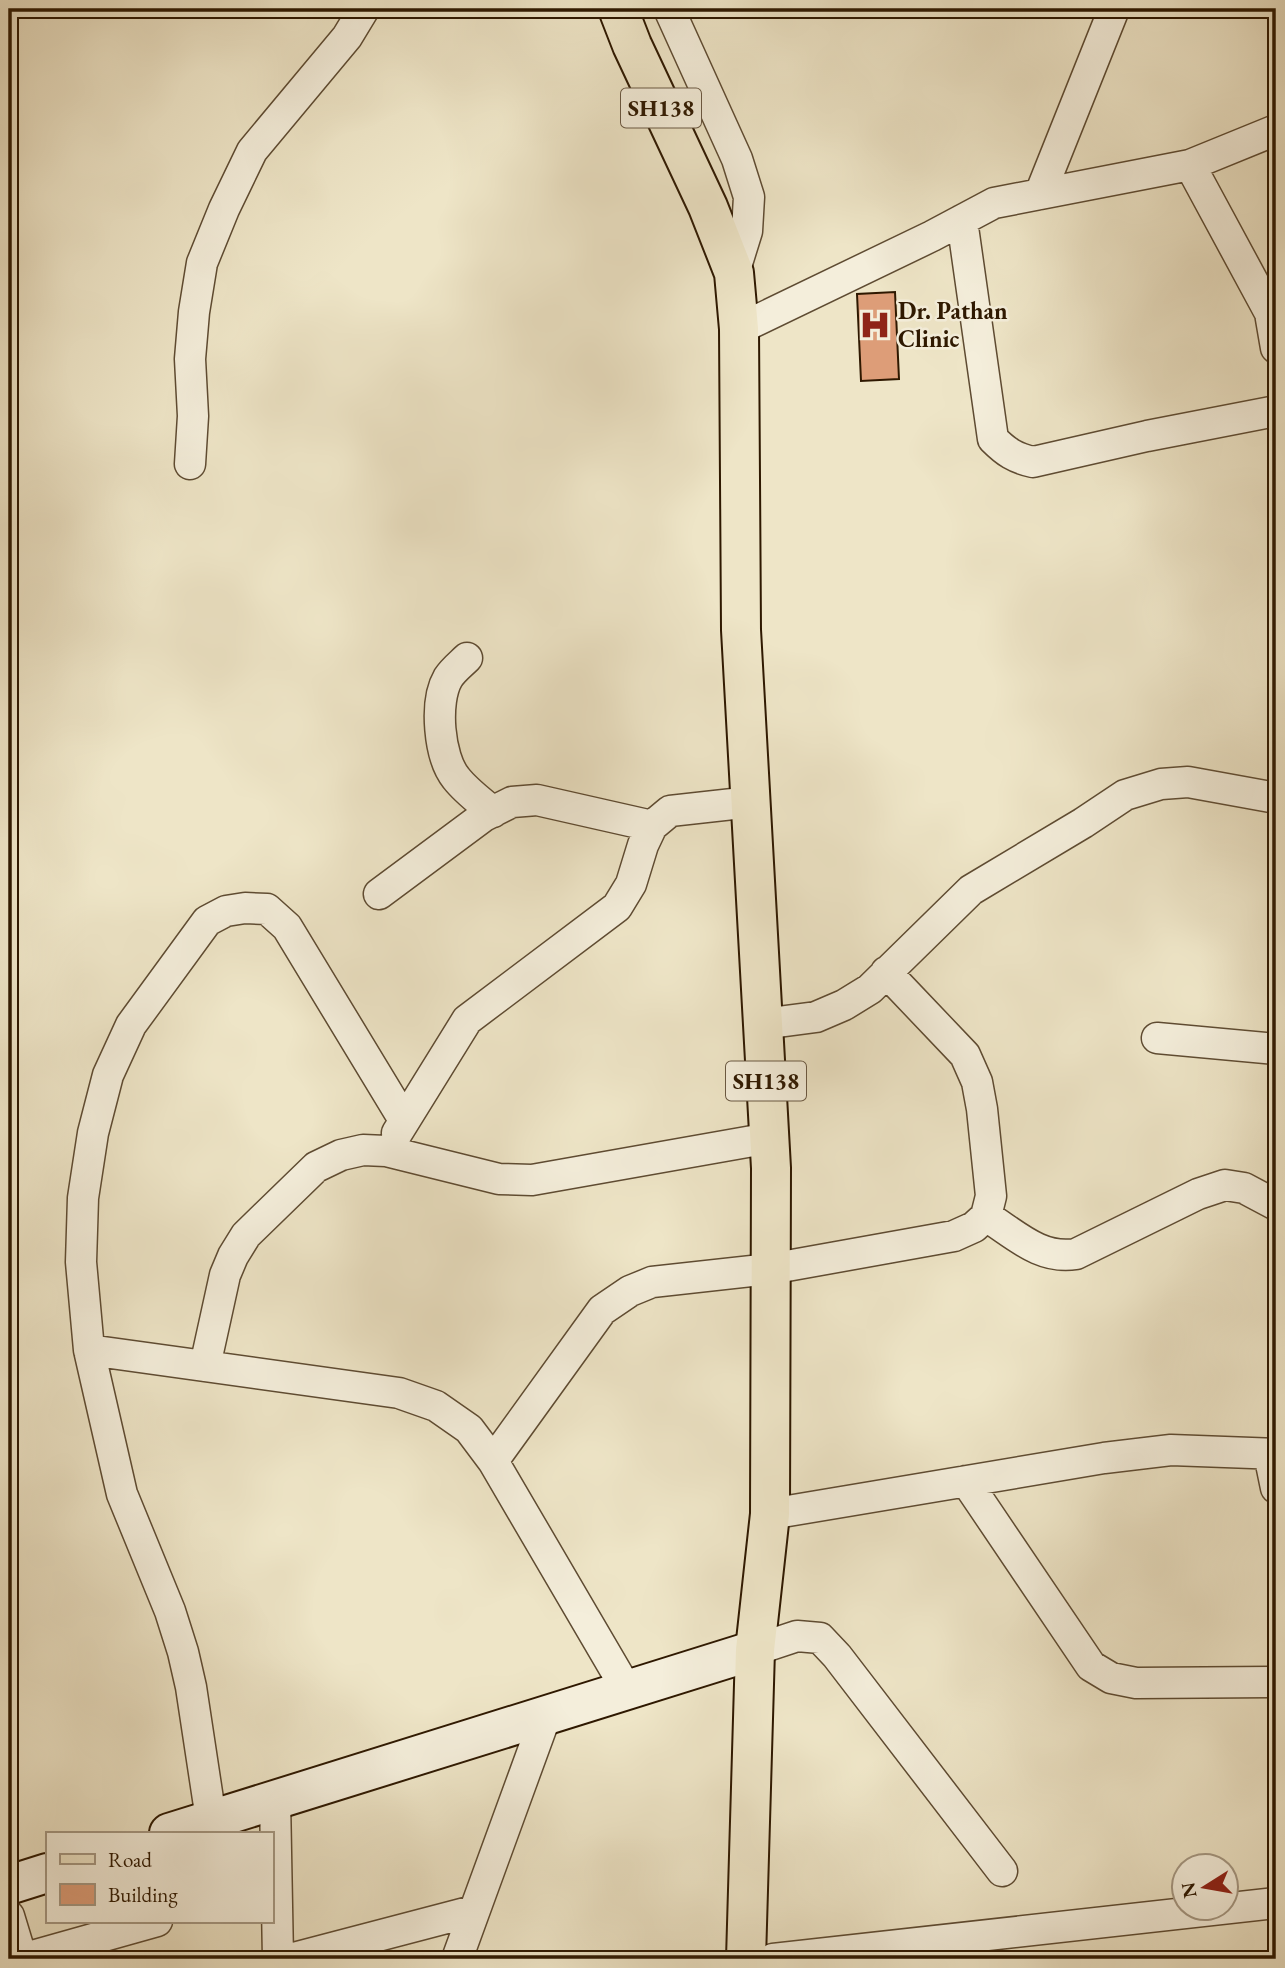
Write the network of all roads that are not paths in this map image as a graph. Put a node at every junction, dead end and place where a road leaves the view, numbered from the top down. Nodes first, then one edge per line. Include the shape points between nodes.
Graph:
1 (364, 9) edge
2 (618, 9) edge
3 (669, 9) edge
4 (1114, 9) edge
5 (1276, 130) edge
6 (1190, 165) junction
7 (1040, 194) junction
8 (962, 220) junction
9 (734, 273) junction
10 (739, 329) junction
11 (1276, 348) edge
12 (1276, 411) edge
13 (190, 464) dead end
14 (467, 657) dead end
15 (1276, 798) edge
16 (751, 802) junction
17 (493, 812) junction
18 (652, 826) junction
19 (379, 894) dead end
20 (886, 972) junction
21 (763, 1024) junction
22 (1157, 1038) dead end
23 (1276, 1049) edge
24 (404, 1120) junction
25 (770, 1138) junction
26 (386, 1151) junction
27 (1276, 1205) edge
28 (986, 1216) junction
29 (770, 1269) junction
30 (89, 1350) junction
31 (205, 1366) junction
32 (1273, 1454) edge
33 (493, 1461) junction
34 (966, 1481) junction
35 (1276, 1488) edge
36 (769, 1514) junction
37 (755, 1650) junction
38 (1276, 1682) edge
39 (627, 1690) junction
40 (546, 1715) junction
41 (275, 1799) junction
42 (211, 1819) junction
43 (172, 1832) edge
44 (1002, 1871) dead end
45 (46, 1873) edge
46 (9, 1885) edge
47 (274, 1888) edge
48 (1276, 1903) edge
49 (473, 1911) junction
50 (9, 1916) edge
51 (150, 1923) edge
52 (464, 1956) edge
53 (22, 1959) edge
54 (278, 1959) edge
55 (290, 1959) edge
56 (746, 1959) edge
57 (773, 1959) edge

1 - 13 street via 347,37 252,151 202,264 190,359
2 - 9 main road, SH138
3 - 9 street via 737,159 749,197 747,231
4 - 7 street
5 - 6 street
6 - 7 street
6 - 11 street via 1270,313
7 - 8 street via 994,203
8 - 10 street
8 - 12 street via 993,439 1006,452 1033,461
9 - 10 main road, SH138
10 - 16 main road, SH138 via 741,630
14 - 17 street via 448,677 441,695 443,746 455,777
15 - 20 street via 1188,782 1125,795 971,890
16 - 18 street via 670,811
16 - 21 main road, SH138
17 - 18 street via 512,802 537,800
17 - 19 street
18 - 24 street via 631,884 617,907 467,1020
20 - 21 street via 870,989 816,1017
20 - 28 street via 965,1055 977,1082 990,1196
21 - 25 main road, SH138
22 - 23 street
24 - 26 street
24 - 30 street via 287,927 267,909 226,911 207,921 131,1025 108,1075 83,1198 81,1262
25 - 26 street via 532,1180 499,1179
25 - 29 main road, SH138
26 - 31 street via 341,1154 316,1167 246,1235 225,1275
27 - 28 street via 1244,1188 1225,1185 1076,1254 1062,1256 1043,1253
28 - 29 street via 954,1236
29 - 33 street via 652,1282 602,1310
29 - 36 main road, SH138
30 - 31 street
30 - 42 street via 122,1494 183,1652
31 - 33 street via 399,1394 436,1406 469,1429
32 - 34 street via 1171,1450
32 - 35 street
33 - 39 street
34 - 36 street
34 - 38 street via 1091,1666 1111,1678 1136,1683
36 - 37 main road, SH138
37 - 39 street
37 - 44 street via 797,1636 820,1638
37 - 56 main road, SH138
39 - 40 street
40 - 41 street
40 - 49 street
41 - 42 street
41 - 47 street
42 - 43 street
45 - 46 street
47 - 54 street
48 - 57 street
49 - 52 street
49 - 55 street
50 - 53 street
51 - 53 street

